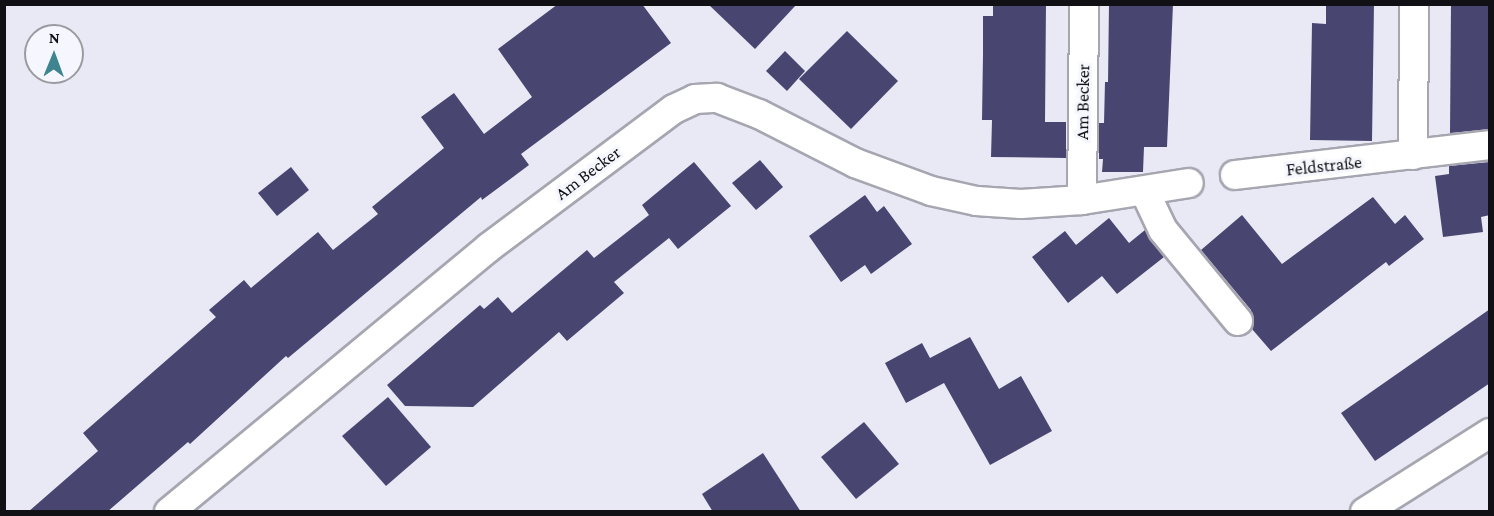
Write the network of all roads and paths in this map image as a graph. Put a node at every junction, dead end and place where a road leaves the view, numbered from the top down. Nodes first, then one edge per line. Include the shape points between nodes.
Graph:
1 (1084, 4) edge
2 (1414, 4) edge
3 (1490, 145) edge
4 (1413, 155) junction
5 (1235, 175) dead end
6 (1189, 183) dead end
7 (1145, 192) junction
8 (1083, 200) junction
9 (1238, 321) dead end
10 (1490, 433) edge
11 (169, 512) edge
12 (1365, 512) edge

1 - 8 street, Am Becker
2 - 4 street
3 - 4 street, Feldstraße
4 - 5 street, Feldstraße
6 - 7 street, Am Becker
7 - 8 street, Am Becker
7 - 9 street via 1163,230
8 - 11 street, Am Becker via 1021,204 976,201 931,191 855,163 759,114 717,98 695,99 674,109 488,249
10 - 12 street

